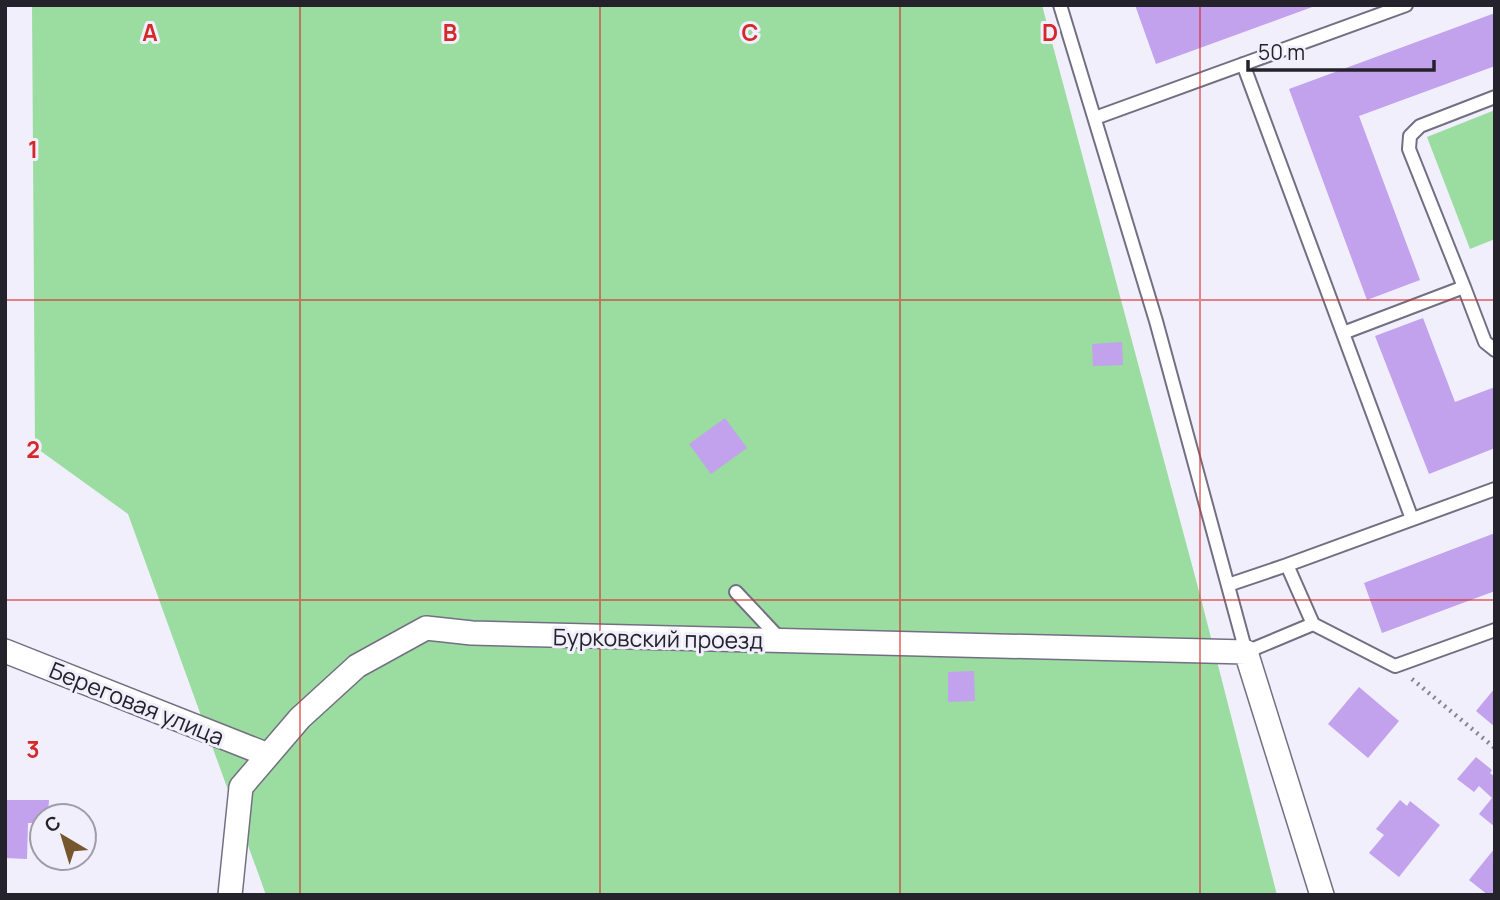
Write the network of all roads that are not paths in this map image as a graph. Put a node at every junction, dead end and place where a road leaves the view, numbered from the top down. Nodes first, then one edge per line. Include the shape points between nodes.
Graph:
1 (1060, 5) edge
2 (1399, 6) edge
3 (1243, 64) junction
4 (1495, 97) edge
5 (1095, 118) junction
6 (1464, 287) junction
7 (1343, 333) junction
8 (1495, 350) edge
9 (1495, 489) edge
10 (1412, 519) junction
11 (1287, 565) junction
12 (1228, 585) junction
13 (736, 592) dead end
14 (1313, 624) junction
15 (1495, 630) edge
16 (782, 641) junction
17 (5, 651) edge
18 (1246, 652) junction
19 (268, 755) junction
20 (230, 895) edge
21 (1322, 895) edge

1 - 5 lane
2 - 3 lane
3 - 5 lane
3 - 7 lane
4 - 6 lane via 1420,126 1410,136 1409,149
5 - 12 lane
6 - 7 lane
6 - 8 lane via 1485,342
7 - 10 lane
9 - 10 lane
10 - 11 lane
11 - 12 lane
11 - 14 lane
12 - 18 lane
13 - 16 lane
14 - 15 lane via 1395,666
14 - 18 lane
16 - 18 street, Бурковский проезд
16 - 19 street, Бурковский проезд via 426,628 357,666 300,718
17 - 19 street, Береговая улица
18 - 21 street
19 - 20 street, Бурковский проезд via 241,786

